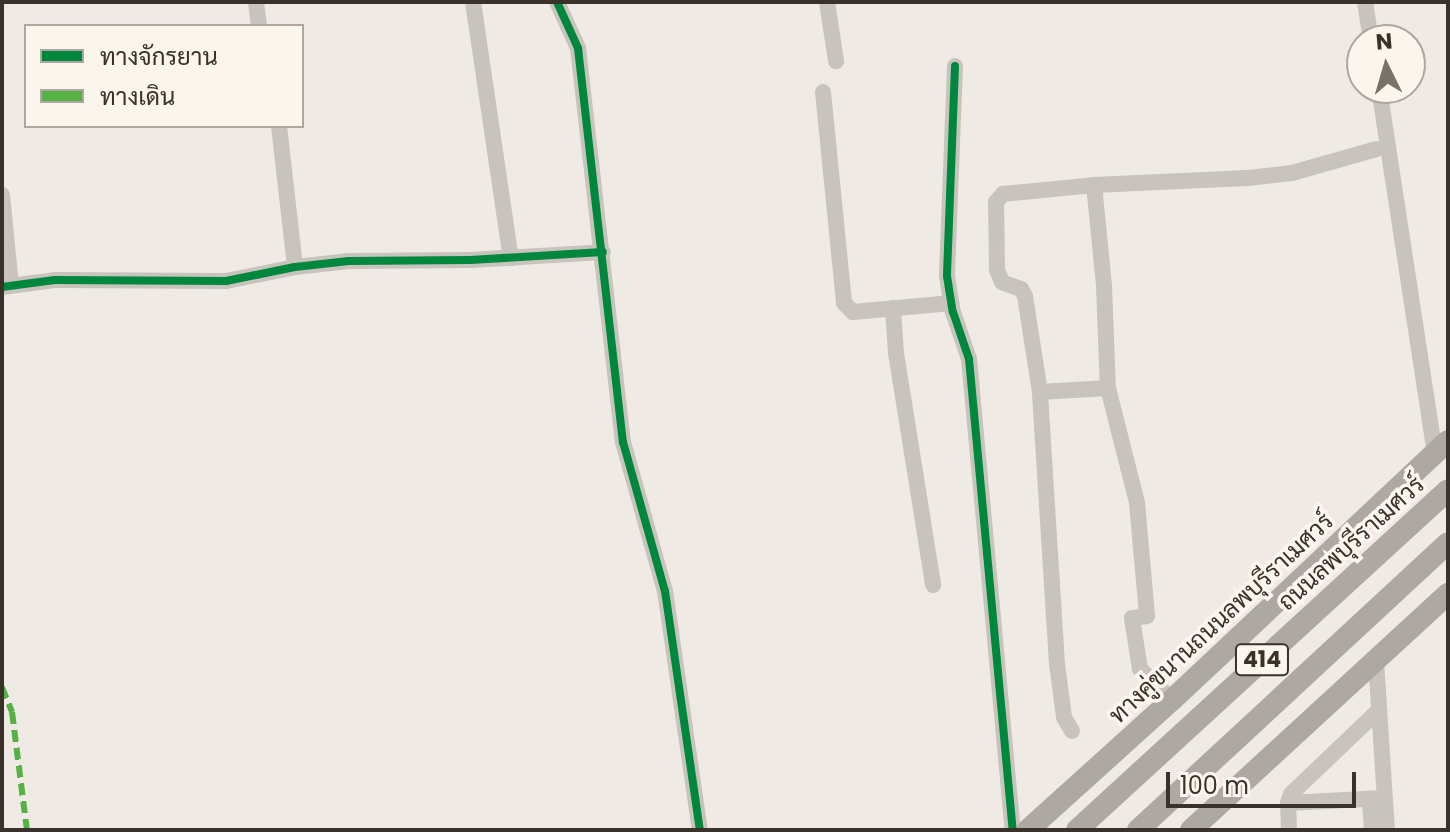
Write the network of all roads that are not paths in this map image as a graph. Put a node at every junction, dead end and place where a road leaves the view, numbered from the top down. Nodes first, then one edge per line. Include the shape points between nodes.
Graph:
1 (256, 2) edge
2 (473, 2) edge
3 (557, 2) edge
4 (827, 2) edge
5 (1365, 2) edge
6 (259, 24) edge
7 (1368, 24) edge
8 (836, 61) dead end
9 (955, 66) dead end
10 (823, 92) dead end
11 (1382, 104) edge
12 (279, 128) edge
13 (1377, 149) dead end
14 (1094, 185) junction
15 (2, 195) edge
16 (603, 252) junction
17 (511, 258) junction
18 (295, 267) junction
19 (7, 286) edge
20 (952, 303) junction
21 (893, 308) junction
22 (1108, 388) junction
23 (1040, 392) junction
24 (1441, 447) edge
25 (1448, 490) edge
26 (1448, 543) edge
27 (933, 585) dead end
28 (1448, 594) edge
29 (1376, 661) junction
30 (1172, 700) junction
31 (1379, 710) junction
32 (1072, 731) dead end
33 (1154, 758) junction
34 (1377, 800) junction
35 (1288, 803) junction
36 (700, 830) edge
37 (1013, 830) edge
38 (1028, 830) edge
39 (1062, 830) edge
40 (1077, 830) edge
41 (1138, 830) edge
42 (1191, 830) edge
43 (1289, 830) edge
44 (1372, 830) edge
45 (1387, 830) edge

1 - 6 street
2 - 17 street
3 - 16 street via 578,48
4 - 8 street
5 - 7 street
9 - 20 street via 947,276
10 - 21 street via 844,303 853,312
11 - 24 street
12 - 18 street
13 - 14 street via 1292,173
14 - 22 street
14 - 23 street via 1003,194 996,202 997,270 1002,282 1025,296
15 - 19 street
16 - 17 street
16 - 36 street via 623,442 665,591
17 - 18 street
18 - 19 street via 226,281 55,280
20 - 21 street
20 - 37 street via 969,359
21 - 27 street
22 - 23 street
22 - 30 street via 1137,503 1147,616 1132,618 1140,669
23 - 32 street via 1057,664 1064,717
24 - 30 main road, ทางคู่ขนานถนนลพบุรีราเมศวร์ / 414
25 - 33 main road, ถนนลพบุรีราเมศวร์ / 414
26 - 41 main road, 414
28 - 29 main road
29 - 31 street
29 - 42 main road
30 - 38 main road, ทางคู่ขนานถนนลพบุรีราเมศวร์ / 414
31 - 34 street
31 - 35 street via 1297,786
33 - 39 main road
33 - 40 main road, ถนนลพบุรีราเมศวร์ / 414
34 - 35 street
34 - 44 street
34 - 45 street
35 - 43 street

